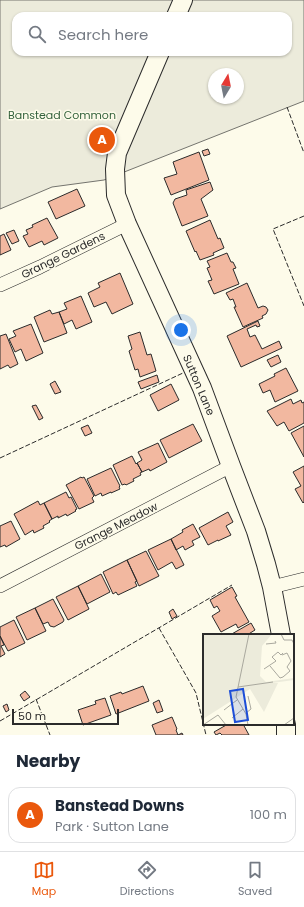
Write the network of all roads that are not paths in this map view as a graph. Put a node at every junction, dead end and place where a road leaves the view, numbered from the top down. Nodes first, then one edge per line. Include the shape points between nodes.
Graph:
1 (183, 0) edge
2 (178, 12) edge
3 (158, 56) edge
4 (127, 224) junction
5 (0, 285) edge
6 (231, 466) junction
7 (304, 579) edge
8 (0, 586) edge
9 (272, 587) junction
10 (281, 634) edge

1 - 2 main road
3 - 4 main road, Sutton Lane via 117,153 114,169 116,195
4 - 5 street, Grange Gardens
4 - 6 main road, Sutton Lane via 202,388
6 - 8 street, Grange Meadow
6 - 9 main road, Sutton Lane via 256,531
7 - 9 street
9 - 10 main road, Sutton Lane

